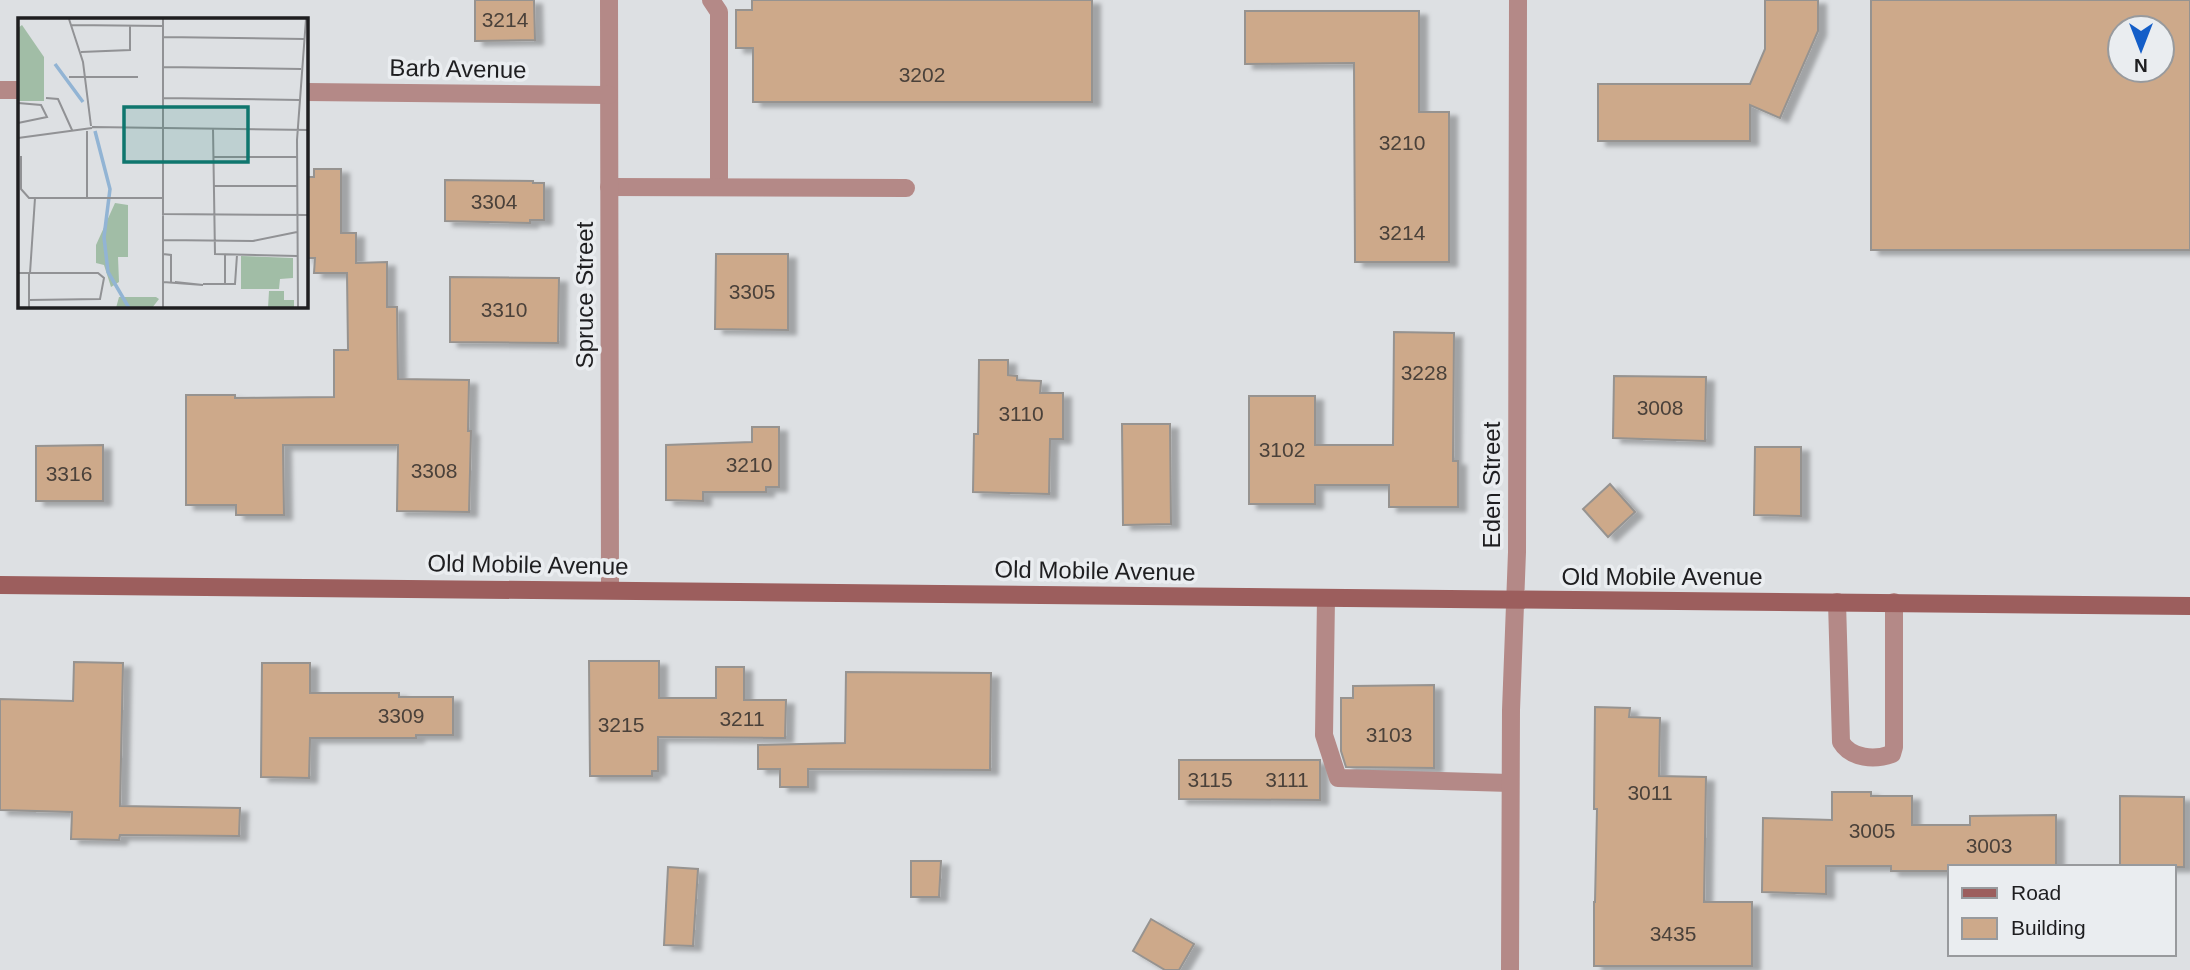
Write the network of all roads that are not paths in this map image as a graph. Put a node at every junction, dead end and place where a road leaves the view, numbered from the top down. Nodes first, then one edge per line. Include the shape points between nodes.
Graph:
1 (608, 0) edge
2 (711, 0) edge
3 (1518, 0) edge
4 (0, 90) edge
5 (18, 90) edge
6 (308, 92) edge
7 (609, 95) junction
8 (610, 187) junction
9 (719, 187) junction
10 (906, 188) dead end
11 (0, 585) edge
12 (610, 590) junction
13 (1325, 598) junction
14 (1515, 600) junction
15 (1837, 602) junction
16 (1894, 602) junction
17 (2190, 606) edge
18 (1510, 783) junction
19 (1510, 970) edge

1 - 7 street, Spruce Street
2 - 9 street via 719,12
3 - 14 street, Eden Street
4 - 5 street
6 - 7 street, Barb Avenue
7 - 8 street, Spruce Street
8 - 9 street
8 - 12 street, Spruce Street
9 - 10 street
11 - 12 main road, Old Mobile Avenue
12 - 13 main road, Old Mobile Avenue
13 - 14 main road, Old Mobile Avenue
13 - 18 street via 1324,735 1338,778
14 - 15 main road, Old Mobile Avenue
14 - 18 street, Eden Street
15 - 16 main road, Old Mobile Avenue
15 - 16 street via 1841,742 1851,754 1882,756 1892,754 1894,747
16 - 17 main road, Old Mobile Avenue
18 - 19 street, Eden Street

